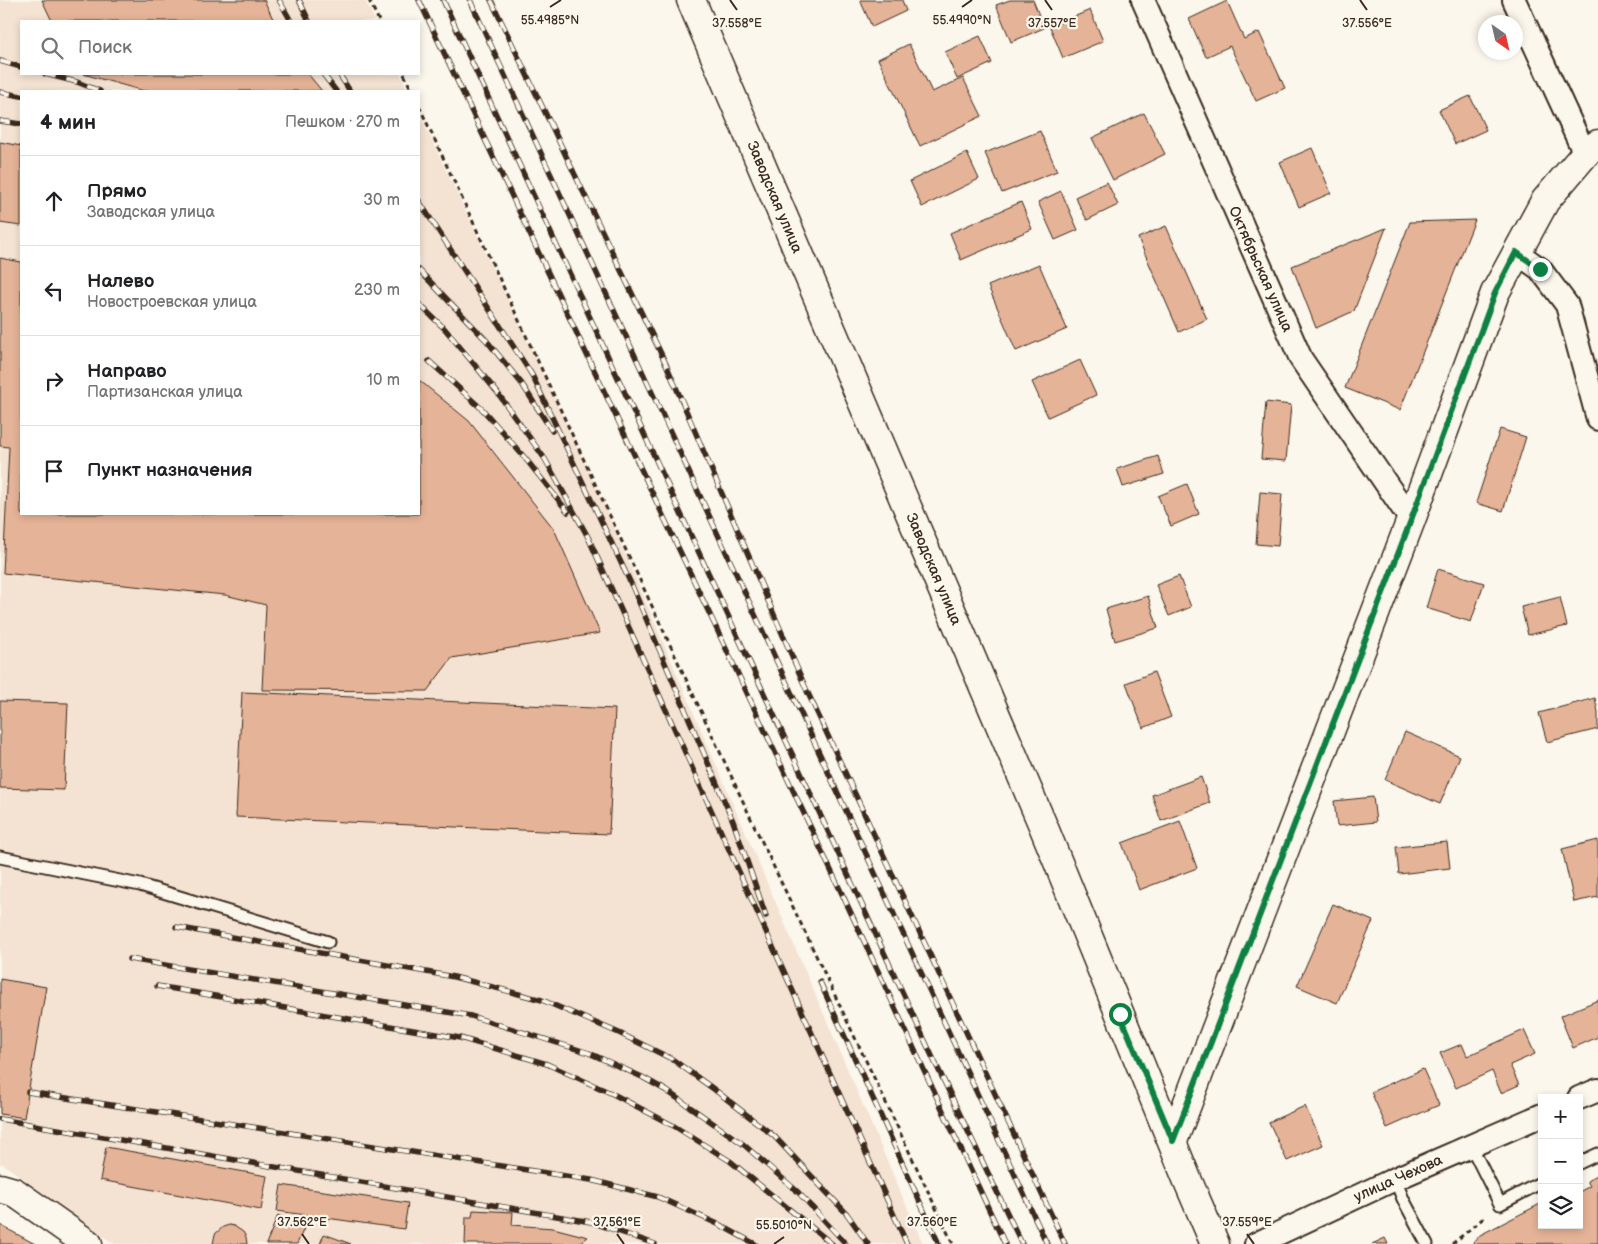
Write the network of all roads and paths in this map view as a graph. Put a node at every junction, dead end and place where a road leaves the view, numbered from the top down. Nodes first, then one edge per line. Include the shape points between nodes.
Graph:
1 (369, 0) edge
2 (691, 0) edge
3 (1143, 0) edge
4 (1514, 0) edge
5 (379, 20) edge
6 (404, 75) edge
7 (412, 90) edge
8 (420, 108) edge
9 (1592, 149) edge
10 (1516, 252) junction
11 (1598, 419) edge
12 (1411, 520) junction
13 (0, 857) edge
14 (328, 942) dead end
15 (1598, 1090) edge
16 (1583, 1096) edge
17 (1538, 1117) edge
18 (1173, 1141) junction
19 (1471, 1146) junction
20 (1598, 1154) edge
21 (1583, 1161) edge
22 (1395, 1178) junction
23 (1538, 1184) edge
24 (0, 1188) edge
25 (1500, 1204) junction
26 (88, 1244) edge
27 (953, 1244) edge
28 (1215, 1244) edge
29 (1256, 1244) edge
30 (1427, 1244) edge
31 (1452, 1244) edge

1 - 5 path
2 - 18 street, Заводская улица via 1044,828
3 - 12 street, Октябрьская улица via 1300,359
4 - 9 street
6 - 7 path
8 - 27 path
9 - 10 street via 1545,201
10 - 11 street via 1540,269 1568,305
10 - 12 street via 1495,293
12 - 18 street
13 - 14 lane via 140,885
15 - 16 street
17 - 19 street, улица Чехова
18 - 28 street, Заводская улица
19 - 22 street, улица Чехова
19 - 25 lane
20 - 21 lane
22 - 29 street, улица Чехова
22 - 30 lane
23 - 25 lane
24 - 26 street via 14,1192
25 - 31 path

